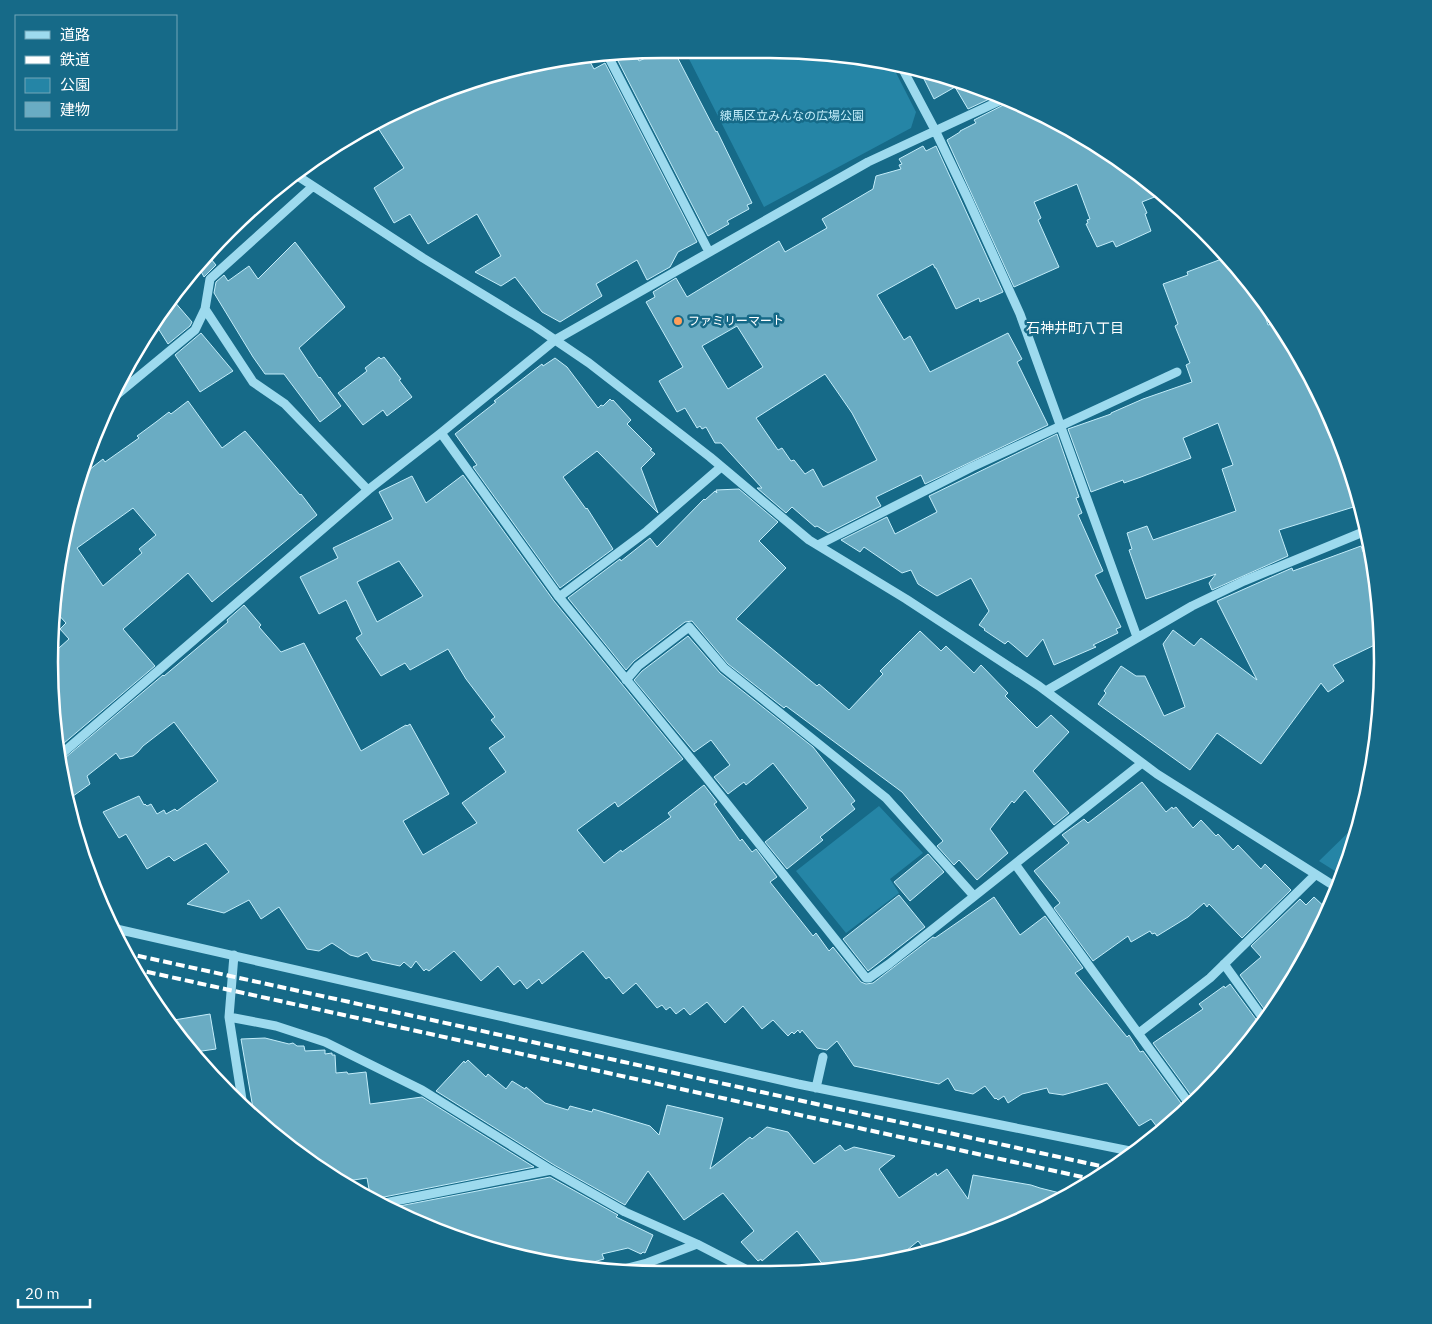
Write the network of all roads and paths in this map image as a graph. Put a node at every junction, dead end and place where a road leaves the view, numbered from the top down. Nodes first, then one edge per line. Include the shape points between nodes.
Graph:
1 (610, 60) edge
2 (905, 73) edge
3 (996, 102) edge
4 (935, 130) junction
5 (300, 178) edge
6 (312, 187) junction
7 (709, 252) junction
8 (205, 309) junction
9 (555, 340) junction
10 (1177, 372) dead end
11 (123, 390) edge
12 (1061, 426) junction
13 (441, 433) junction
14 (721, 467) junction
15 (368, 490) junction
16 (1360, 533) edge
17 (818, 545) junction
18 (559, 597) junction
19 (1137, 637) junction
20 (626, 680) junction
21 (1046, 691) junction
22 (65, 751) edge
23 (1142, 763) junction
24 (1015, 864) junction
25 (1315, 875) junction
26 (1331, 884) edge
27 (974, 896) junction
28 (120, 930) edge
29 (234, 955) junction
30 (1224, 964) junction
31 (1261, 1015) edge
32 (229, 1017) junction
33 (1139, 1033) junction
34 (823, 1057) dead end
35 (816, 1088) junction
36 (241, 1095) edge
37 (1187, 1099) edge
38 (1126, 1150) edge
39 (551, 1170) junction
40 (391, 1202) edge
41 (697, 1244) junction
42 (641, 1265) edge
43 (740, 1266) edge

1 - 7 street
2 - 4 street
3 - 4 street
4 - 7 street via 868,162
4 - 12 street via 1020,314
5 - 6 street
6 - 8 street via 210,279
6 - 9 street
7 - 9 street
8 - 11 street via 195,330
8 - 15 street via 253,382 285,404
9 - 13 street
9 - 14 street
10 - 12 street
12 - 17 street
12 - 19 street
13 - 15 street
13 - 18 street
14 - 17 street
14 - 18 street via 647,531
15 - 22 street
16 - 19 street via 1244,581
17 - 21 street
18 - 20 street
19 - 21 street
20 - 27 street via 638,666 689,627 724,668 886,798
20 - 27 street via 866,978 889,964
21 - 23 street
23 - 24 street
23 - 25 street
24 - 27 street
24 - 33 street
25 - 26 street
25 - 30 street
28 - 29 street
29 - 32 street
29 - 35 street
30 - 31 street
30 - 33 street
32 - 36 street
32 - 39 street via 276,1026 325,1042 422,1090
33 - 37 street
34 - 35 street
35 - 38 street
39 - 40 street
39 - 41 street via 625,1212
41 - 42 street
41 - 43 street

